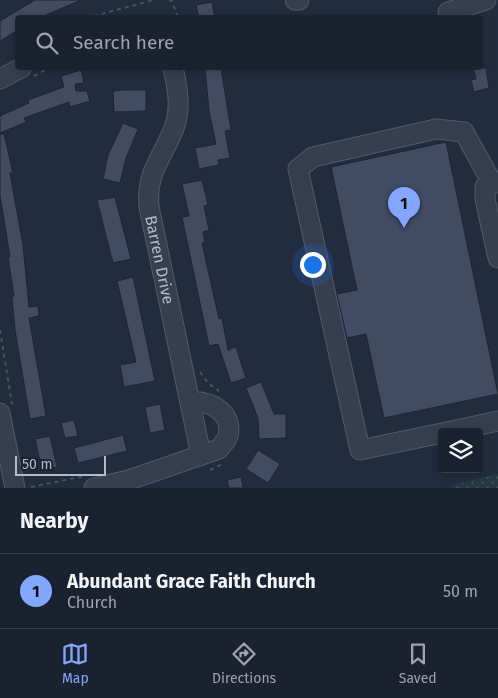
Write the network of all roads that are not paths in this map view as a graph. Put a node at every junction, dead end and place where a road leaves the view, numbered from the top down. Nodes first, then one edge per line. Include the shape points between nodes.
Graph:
1 (295, 0) edge
2 (299, 0) edge
3 (486, 0) edge
4 (448, 12) dead end
5 (17, 70) edge
6 (173, 70) edge
7 (0, 79) edge
8 (495, 182) edge
9 (498, 258) edge
10 (190, 402) junction
11 (7, 411) edge
12 (498, 421) edge
13 (466, 428) edge
14 (438, 434) edge
15 (202, 463) junction
16 (91, 482) edge
17 (15, 488) edge

1 - 2 street
3 - 4 street
5 - 7 street
6 - 10 street, Barren Drive via 177,88 176,120 173,133 156,163 148,192
8 - 9 street via 485,187 485,200
8 - 14 street via 464,132 436,129 313,157 298,169 360,450
10 - 15 street, Barren Drive
10 - 15 street via 204,401 218,407 228,422 228,436 219,449
11 - 17 street
12 - 13 street
15 - 16 street via 129,480

